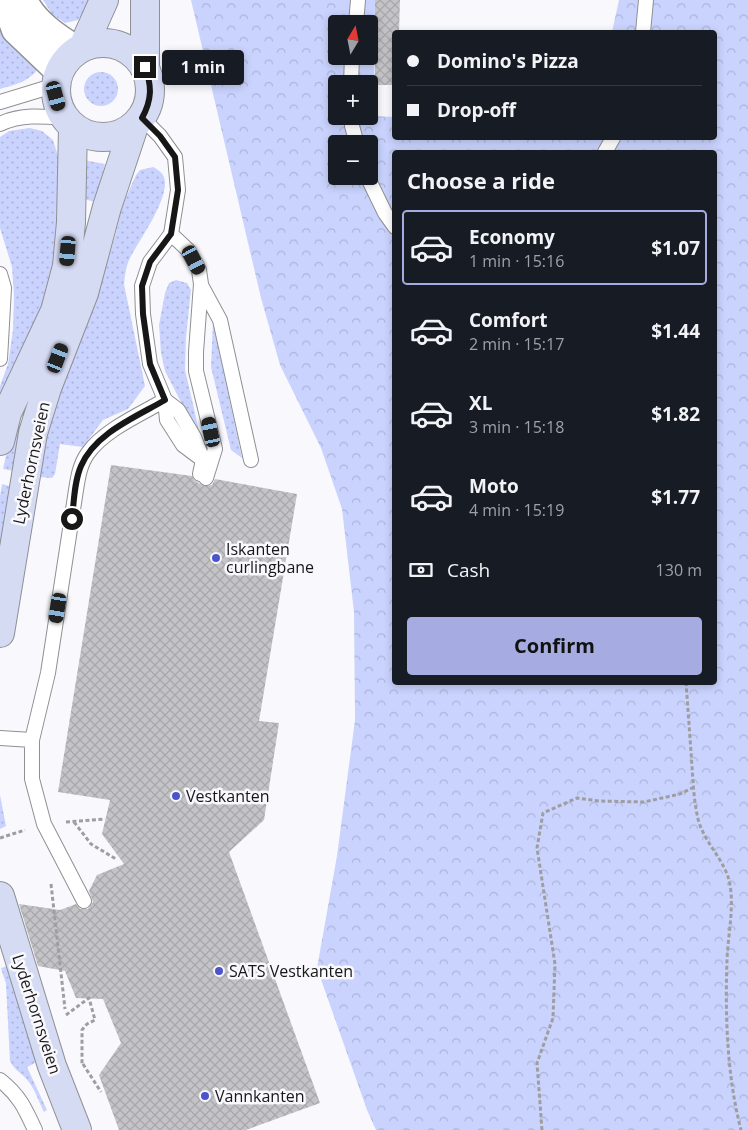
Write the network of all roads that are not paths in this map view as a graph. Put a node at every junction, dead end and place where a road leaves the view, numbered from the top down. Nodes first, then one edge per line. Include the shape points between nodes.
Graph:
1 (6, 0) edge
2 (24, 0) edge
3 (104, 0) edge
4 (146, 0) edge
5 (358, 0) edge
6 (646, 0) edge
7 (357, 15) edge
8 (643, 30) edge
9 (80, 48) junction
10 (145, 67) junction
11 (57, 78) junction
12 (0, 102) edge
13 (138, 122) junction
14 (69, 123) junction
15 (0, 124) edge
16 (371, 185) edge
17 (392, 223) edge
18 (171, 234) junction
19 (0, 274) edge
20 (201, 284) junction
21 (0, 359) edge
22 (165, 400) junction
23 (0, 441) edge
24 (251, 460) dead end
25 (0, 632) edge
26 (0, 738) edge
27 (32, 740) junction
28 (84, 901) dead end
29 (1, 912) edge
30 (0, 1080) edge
31 (35, 1130) edge
32 (77, 1130) edge

1 - 11 street via 15,30
2 - 9 street via 30,11 59,39
3 - 9 main road
4 - 10 main road
5 - 7 lane
6 - 8 lane
9 - 10 main road via 106,42 117,44 137,56
9 - 11 main road via 66,59
10 - 13 main road via 151,93 148,106
11 - 12 lane
11 - 14 main road via 58,102
13 - 14 main road via 123,134 110,137 84,134
13 - 18 lane via 160,136 175,157 178,190
13 - 25 main road, Lyderhornsveien via 107,207 84,292 33,433
14 - 15 lane via 35,115
14 - 23 main road, Lyderhornsveien via 71,222 67,266 55,311 7,413
16 - 17 lane
18 - 20 lane via 188,250 199,270
18 - 22 lane via 150,262 142,286 150,364
19 - 21 lane via 4,288
20 - 22 lane via 196,371 215,449 203,477 203,460 183,445 167,420
20 - 24 lane via 220,320
22 - 27 lane via 104,437 88,452 80,467 48,673
26 - 27 lane
27 - 28 lane via 32,779 44,824
29 - 32 main road, Lyderhornsveien via 52,1066
30 - 31 lane via 13,1090 25,1107

